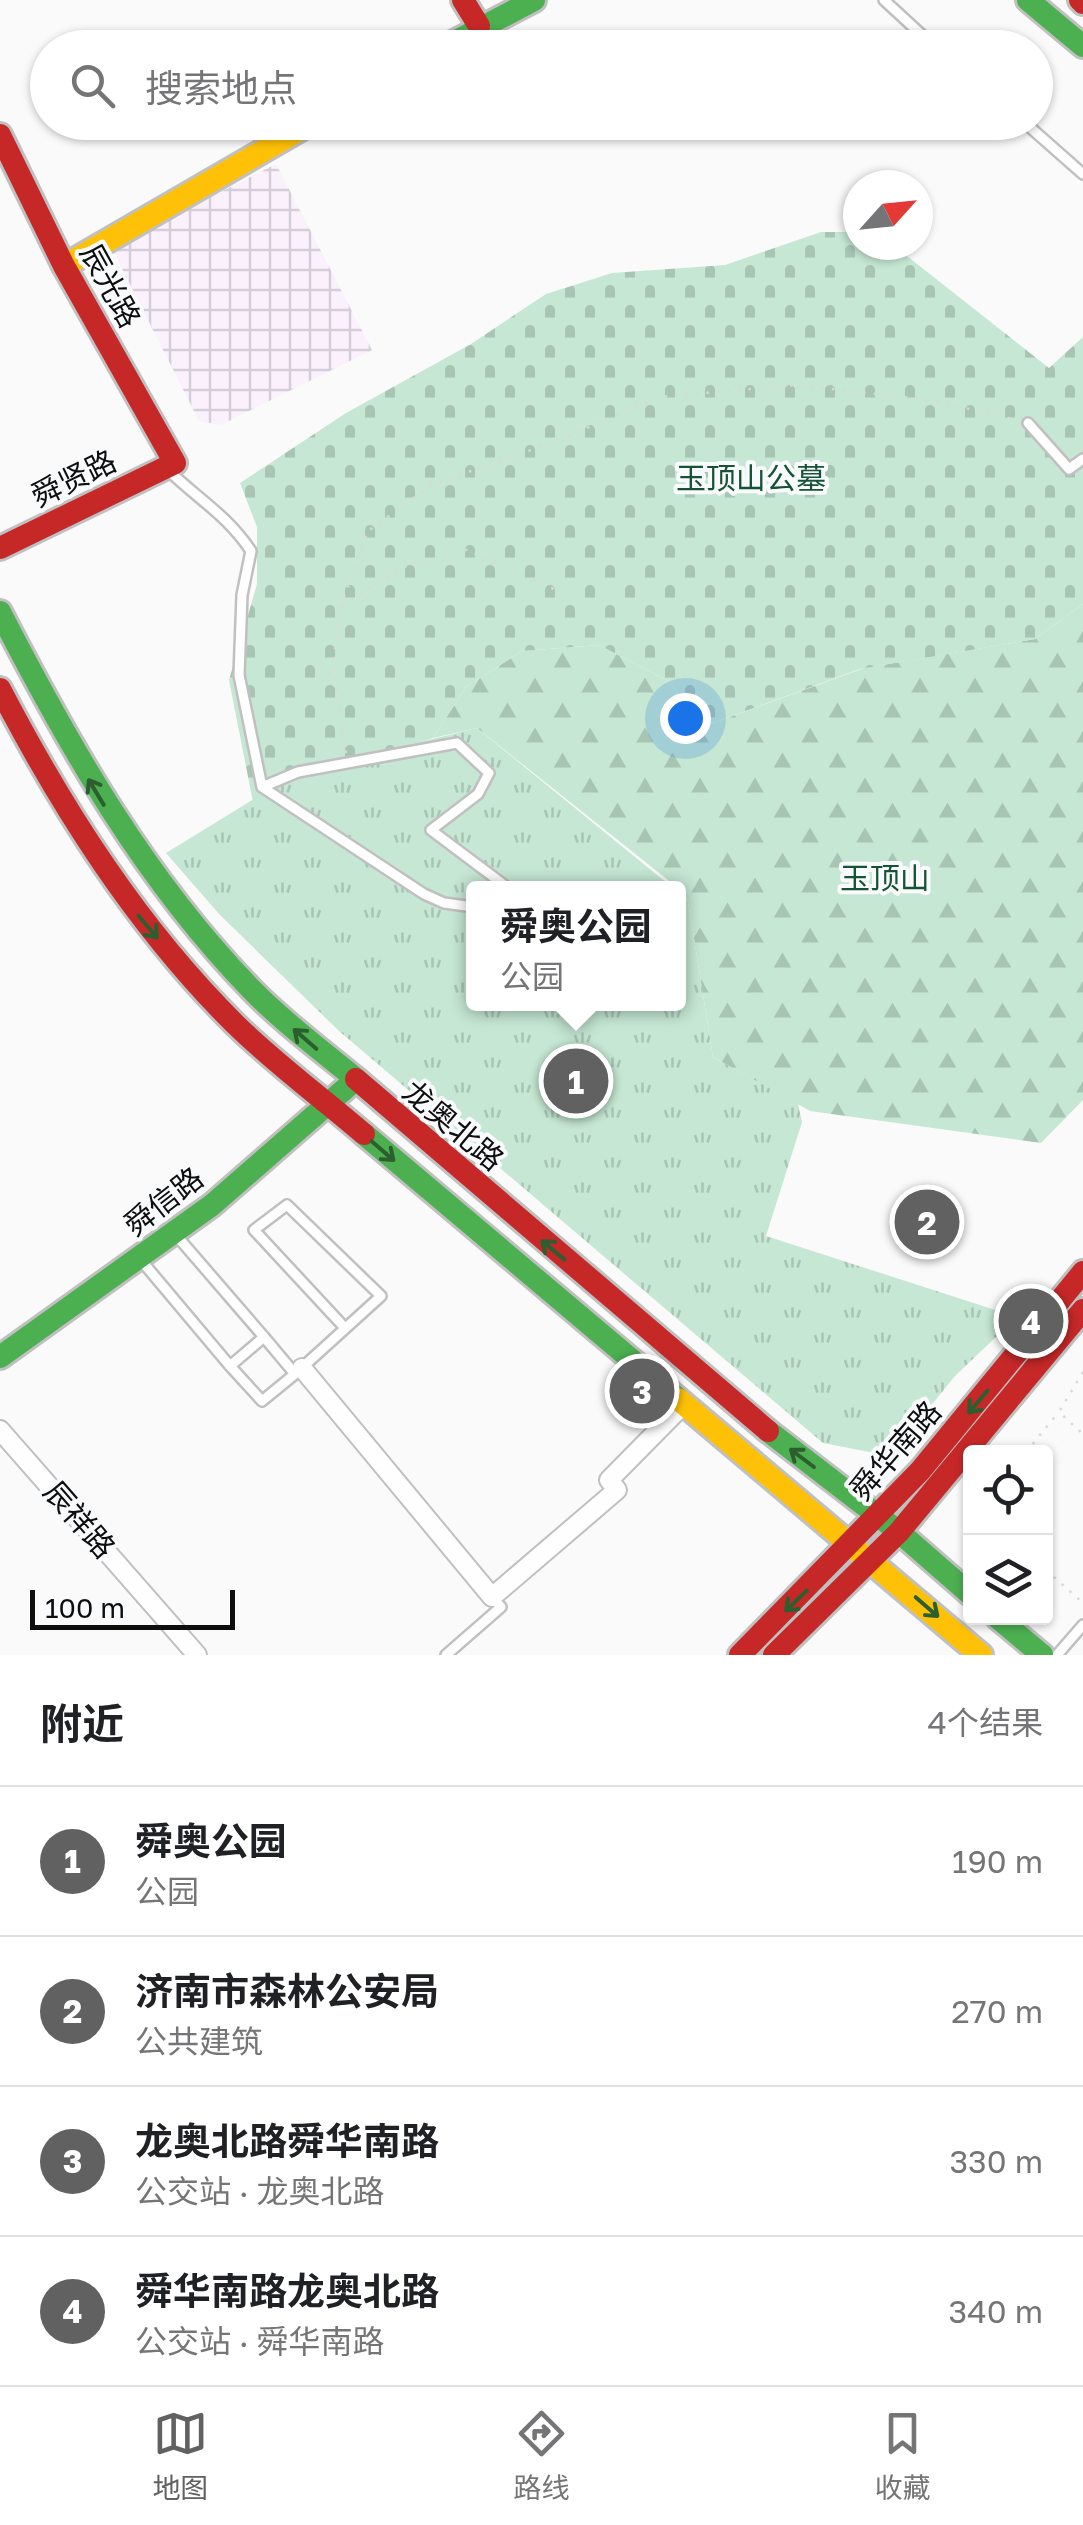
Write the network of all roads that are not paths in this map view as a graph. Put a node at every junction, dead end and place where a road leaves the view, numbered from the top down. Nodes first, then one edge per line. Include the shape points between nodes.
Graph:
1 (462, 0) edge
2 (534, 0) edge
3 (884, 0) edge
4 (1028, 0) edge
5 (480, 26) junction
6 (473, 30) edge
7 (916, 30) edge
8 (1083, 46) edge
9 (0, 135) edge
10 (282, 140) edge
11 (1044, 140) edge
12 (1083, 174) edge
13 (64, 266) junction
14 (1028, 423) road end
15 (1083, 459) edge
16 (170, 465) junction
17 (0, 548) edge
18 (0, 612) edge
19 (0, 689) edge
20 (262, 787) junction
21 (499, 881) edge
22 (466, 907) edge
23 (354, 1081) junction
24 (330, 1106) junction
25 (174, 1232) junction
26 (140, 1258) junction
27 (1083, 1272) edge
28 (1083, 1310) edge
29 (345, 1328) junction
30 (264, 1337) junction
31 (0, 1357) edge
32 (230, 1366) junction
33 (299, 1371) junction
34 (682, 1406) junction
35 (0, 1430) edge
36 (879, 1518) junction
37 (899, 1532) junction
38 (862, 1554) junction
39 (963, 1588) edge
40 (492, 1597) junction
41 (1083, 1624) edge
42 (1006, 1625) edge
43 (198, 1655) edge
44 (446, 1655) edge
45 (740, 1655) edge
46 (774, 1655) edge
47 (981, 1655) edge
48 (1042, 1655) edge
49 (1058, 1655) edge

1 - 5 main road
2 - 5 main road
3 - 7 lane
4 - 8 main road
5 - 6 main road
9 - 13 main road, 辰光路
10 - 13 main road
11 - 12 lane
13 - 16 main road, 辰光路
14 - 15 lane via 1070,469
16 - 17 main road, 舜贤路
16 - 20 lane via 196,497 230,518 251,551 238,675
23 -> 18 main road, 龙奥北路 via 242,980 146,868 83,771
19 -> 24 main road via 67,812 135,912 237,1026
20 - 21 lane via 298,772 457,742 489,773 478,794 431,830
20 - 22 lane via 424,894
23 - 24 main road, 舜信路
36 -> 23 main road, 龙奥北路 via 763,1428
24 - 25 main road, 舜信路
24 -> 34 main road
25 - 26 main road, 舜信路
25 - 30 lane
26 - 31 main road, 舜信路
26 - 32 lane
27 -> 36 main road, 舜华南路
28 - 37 main road, 舜华南路
29 - 29 lane via 254,1230 287,1205 381,1296
29 - 33 lane
30 - 32 lane
30 - 33 lane
32 - 33 lane via 262,1401
33 - 40 street
34 - 38 main road
34 - 40 street via 608,1480 617,1490
35 - 43 street, 辰祥路
36 - 37 main road, 龙奥北路
36 - 38 main road, 舜华南路
37 - 38 main road, 舜华南路
37 - 39 main road, 龙奥北路
38 -> 45 main road, 舜华南路
38 - 46 main road, 舜华南路
38 -> 47 main road
40 - 44 lane via 501,1607
41 - 49 lane
42 - 48 main road

